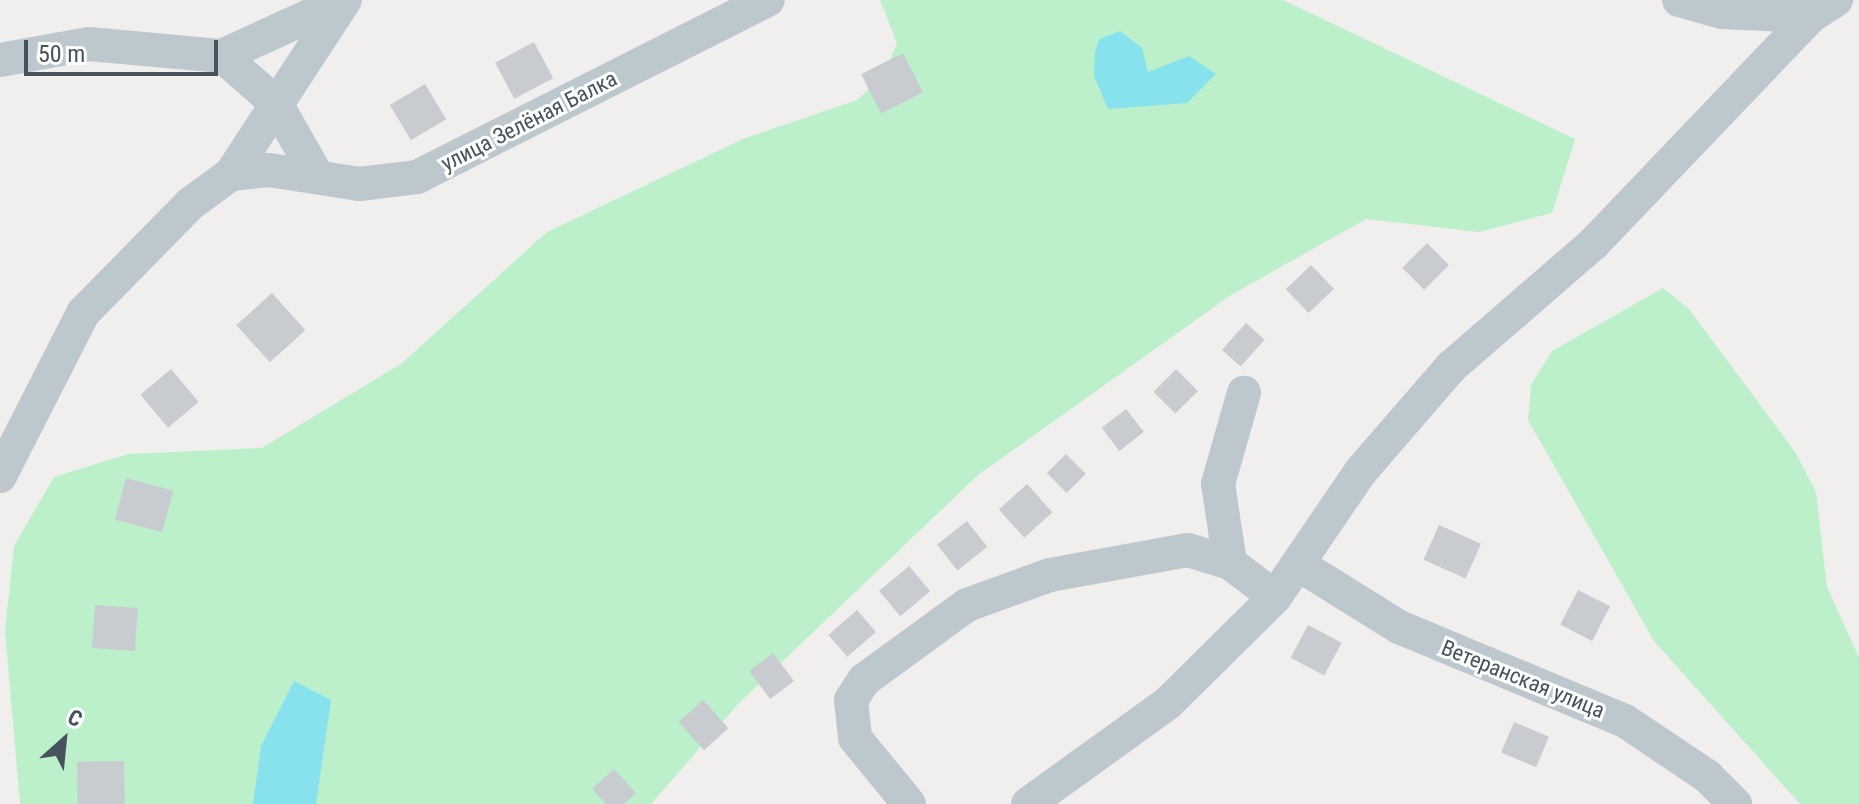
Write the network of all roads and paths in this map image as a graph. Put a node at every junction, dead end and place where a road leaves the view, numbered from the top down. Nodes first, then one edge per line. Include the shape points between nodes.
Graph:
1 (345, 0) edge
2 (768, 0) edge
3 (1679, 0) edge
4 (1824, 8) edge
5 (222, 56) junction
6 (0, 60) edge
7 (275, 102) junction
8 (231, 174) junction
9 (316, 174) junction
10 (1244, 393) dead end
11 (9, 435) edge
12 (0, 476) edge
13 (1230, 563) junction
14 (1301, 566) junction
15 (1275, 597) junction
16 (909, 804) edge
17 (1028, 804) edge
18 (1735, 804) edge

1 - 5 street
1 - 7 street
2 - 9 street, улица Зелёная Балка via 417,177 359,184
3 - 4 street via 1722,12
4 - 14 street via 1594,243 1425,395 1361,471
5 - 6 street via 89,44
5 - 7 street
7 - 8 street
7 - 9 street
8 - 9 street, улица Зелёная Балка
8 - 11 street via 190,204 83,313
10 - 13 street via 1218,484
11 - 12 street
13 - 15 street
13 - 16 street via 1188,550 1000,589 864,680 851,700 855,738
14 - 15 street
14 - 18 street, Ветеранская улица via 1399,627 1625,721 1707,776
15 - 17 street via 1168,703

